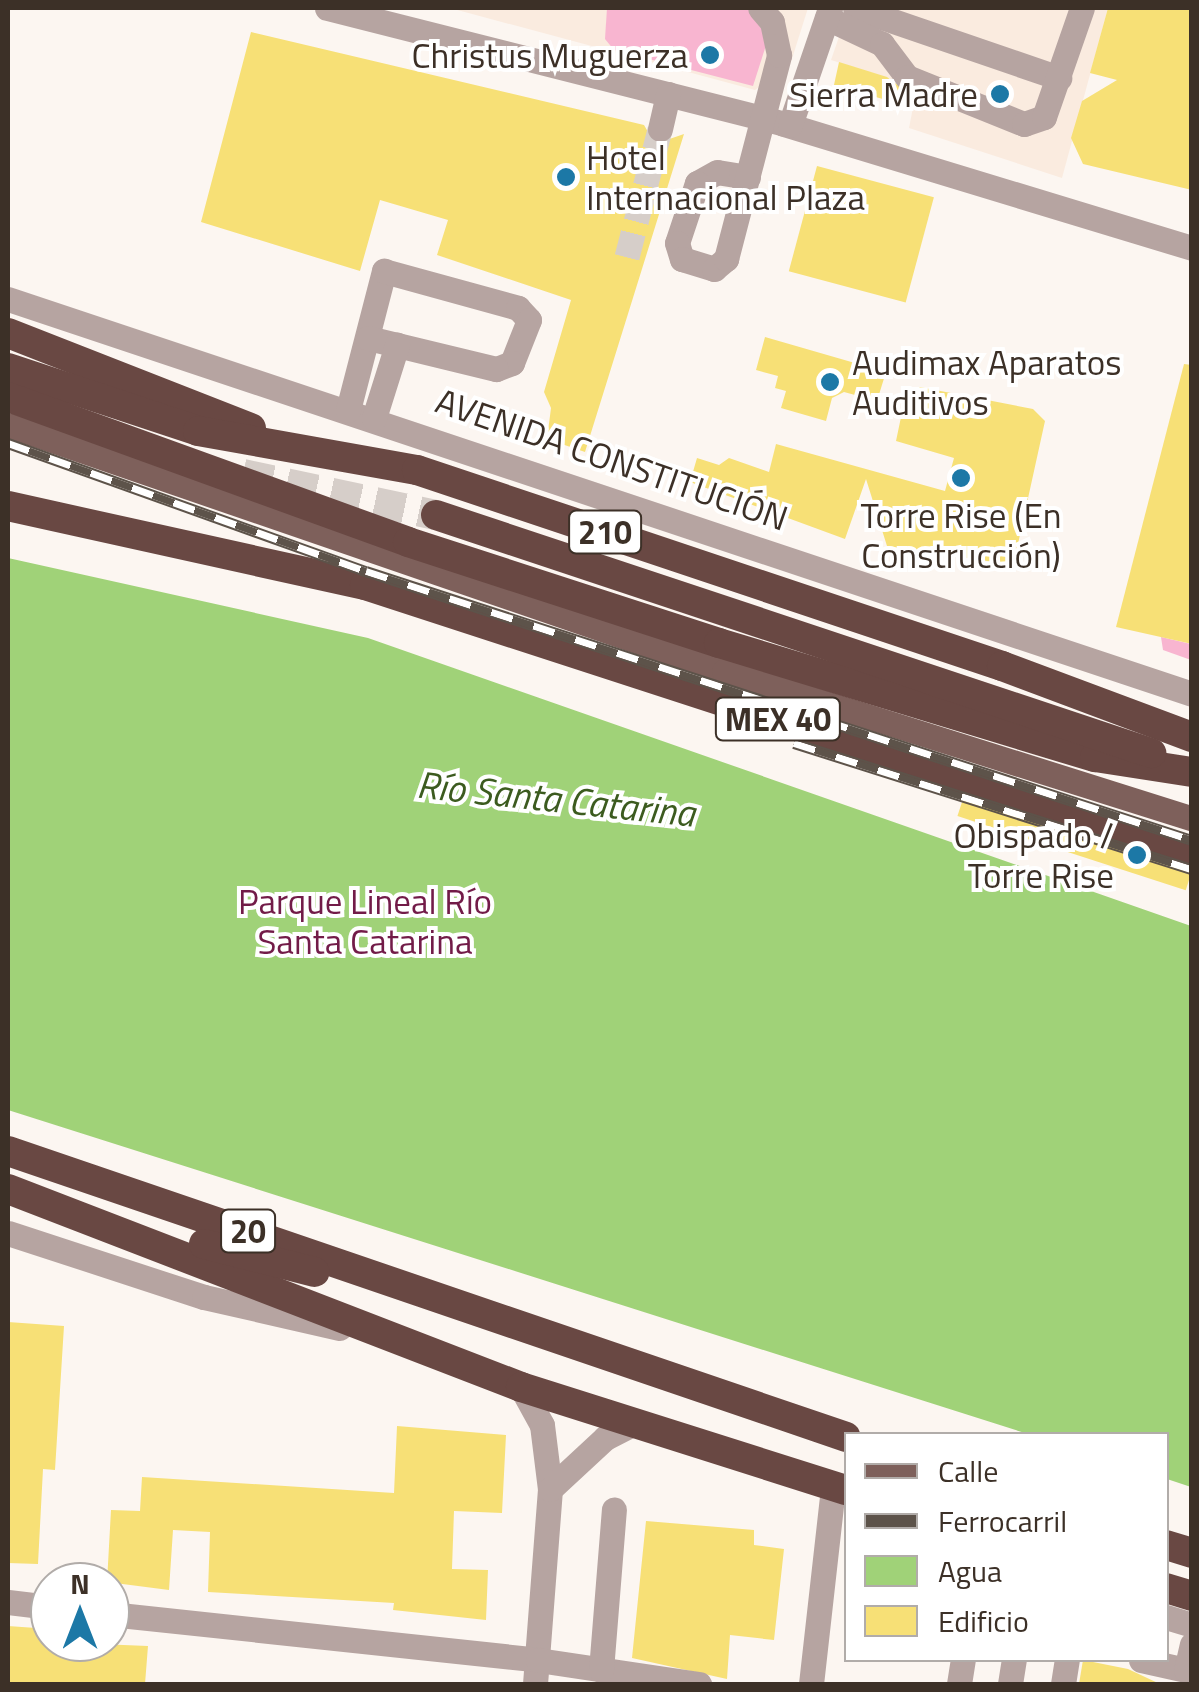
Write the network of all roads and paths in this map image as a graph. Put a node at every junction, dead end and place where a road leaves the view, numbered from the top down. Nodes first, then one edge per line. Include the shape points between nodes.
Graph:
1 (327, 8) edge
2 (760, 8) edge
3 (855, 8) edge
4 (1082, 8) edge
5 (829, 13) edge
6 (406, 17) edge
7 (887, 24) edge
8 (1059, 78) junction
9 (668, 94) junction
10 (777, 122) junction
11 (660, 129) tunnel mouth
12 (748, 177) dead end
13 (1192, 248) edge
14 (8, 299) edge
15 (8, 333) edge
16 (368, 338) junction
17 (396, 346) junction
18 (8, 368) edge
19 (8, 396) edge
20 (348, 410) junction
21 (374, 418) junction
22 (8, 425) edge
23 (286, 443) junction
24 (8, 506) edge
25 (436, 515) tunnel mouth
26 (1192, 694) edge
27 (1192, 737) edge
28 (1192, 769) edge
29 (1192, 818) edge
30 (1192, 854) edge
31 (8, 1151) edge
32 (8, 1188) edge
33 (69, 1208) junction
34 (8, 1233) edge
35 (488, 1313) junction
36 (426, 1348) junction
37 (521, 1386) junction
38 (631, 1424) junction
39 (844, 1437) edge
40 (550, 1488) junction
41 (840, 1489) edge
42 (614, 1510) dead end
43 (130, 1617) edge
44 (1161, 1662) edge
45 (1190, 1665) edge
46 (601, 1670) junction
47 (537, 1672) edge
48 (699, 1684) edge
49 (810, 1684) edge

1 - 6 street
2 - 10 street via 772,22 780,55
3 - 7 street
4 - 8 street
5 - 7 street
5 - 10 street
6 - 9 street
7 - 8 street
7 - 8 street via 907,78 1024,124 1044,116
9 - 10 street
9 - 11 street
10 - 12 street
10 - 13 street
14 - 20 street, AVENIDA CONSTITUCIÓN
15 - 23 highway
16 - 17 street
16 - 17 street via 384,272 518,308 529,320 512,363 496,369
16 - 20 street
17 - 21 street
18 - 23 highway, 210 via 198,431
19 - 28 highway via 408,542 719,643 1095,757
20 - 21 street, AVENIDA CONSTITUCIÓN
21 - 26 street, AVENIDA CONSTITUCIÓN
22 - 29 main road via 724,671
23 - 27 highway, 210 via 417,470 1002,666
24 - 30 highway, MEX 40 via 365,585
25 - 28 highway, MEX 40
31 - 35 highway, 20
32 - 33 highway
33 - 35 highway via 397,1296
33 - 36 highway
34 - 36 street, 20 via 204,1297
35 - 39 highway
36 - 37 highway
37 - 38 highway
37 - 40 street via 542,1424
38 - 40 street via 605,1438
38 - 41 highway
40 - 47 street
41 - 49 street
42 - 46 street
43 - 47 street
44 - 45 street
46 - 47 street
46 - 48 street

